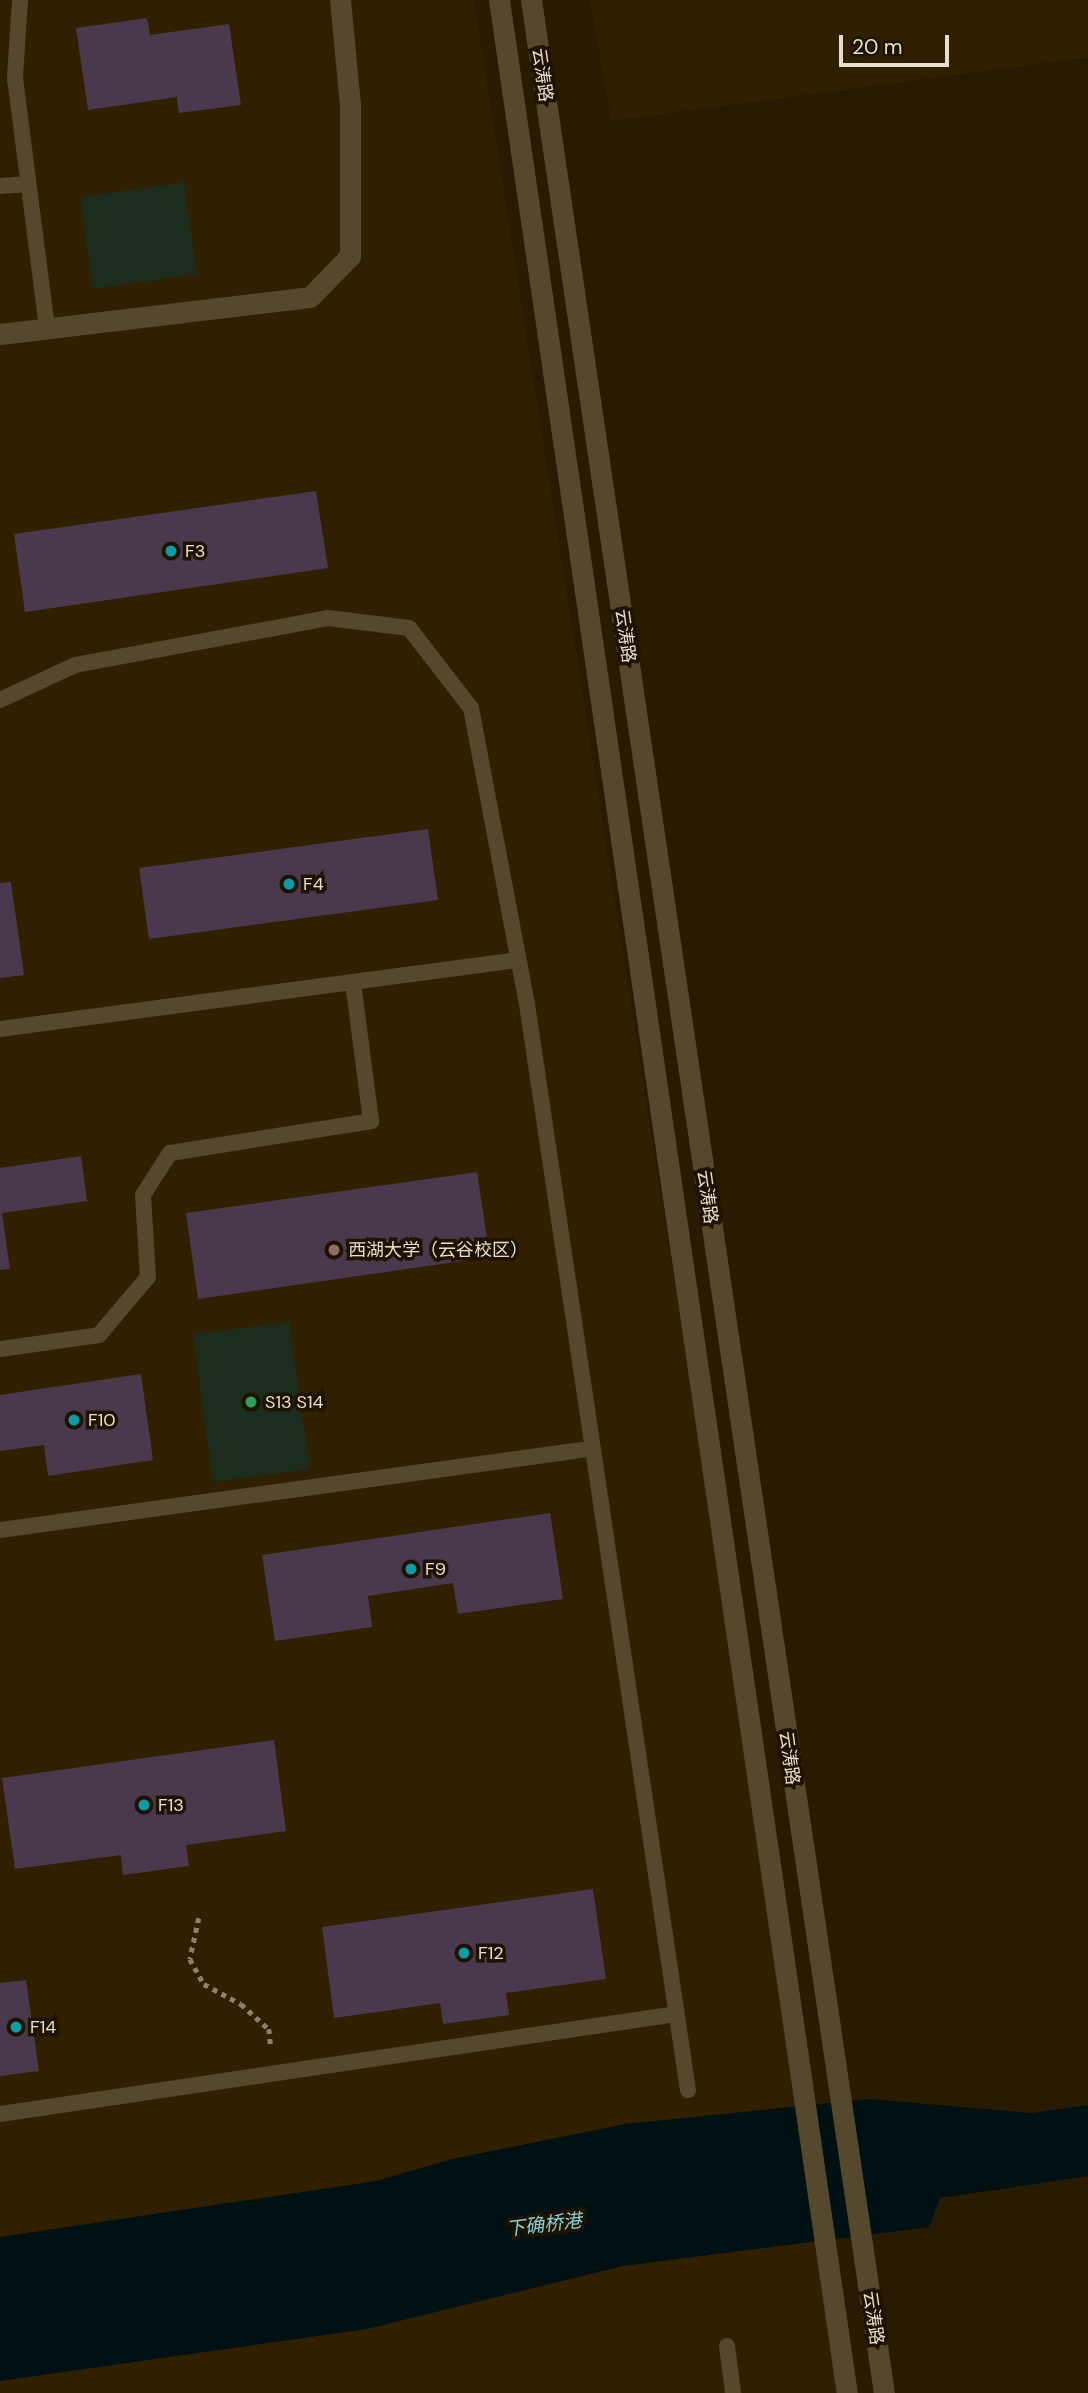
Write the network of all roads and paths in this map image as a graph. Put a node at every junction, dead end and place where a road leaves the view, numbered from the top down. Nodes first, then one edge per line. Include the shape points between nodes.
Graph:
1 (20, 0) edge
2 (340, 0) edge
3 (499, 0) edge
4 (531, 0) edge
5 (26, 184) junction
6 (0, 186) edge
7 (47, 327) junction
8 (0, 334) edge
9 (0, 701) edge
10 (518, 960) junction
11 (353, 982) junction
12 (0, 1029) edge
13 (0, 1349) edge
14 (589, 1449) junction
15 (0, 1530) edge
16 (199, 1918) dead end
17 (676, 2014) junction
18 (273, 2074) junction
19 (688, 2090) dead end
20 (0, 2114) edge
21 (727, 2346) dead end
22 (733, 2393) edge
23 (847, 2393) edge
24 (884, 2393) edge

1 - 5 lane via 15,78
2 - 7 street via 350,104 350,256 310,297
3 - 23 street, 云涛路
4 - 24 street, 云涛路
5 - 6 lane
5 - 7 lane
7 - 8 street
9 - 10 lane via 75,665 328,618 409,628 471,708
10 - 11 lane
10 - 14 lane
11 - 12 lane
11 - 13 lane via 371,1121 170,1153 142,1195 148,1277 99,1335
14 - 15 lane
14 - 17 lane
16 - 18 path via 190,1959 204,1984 241,2004 269,2029
17 - 18 lane
17 - 19 lane
18 - 20 lane
21 - 22 lane

